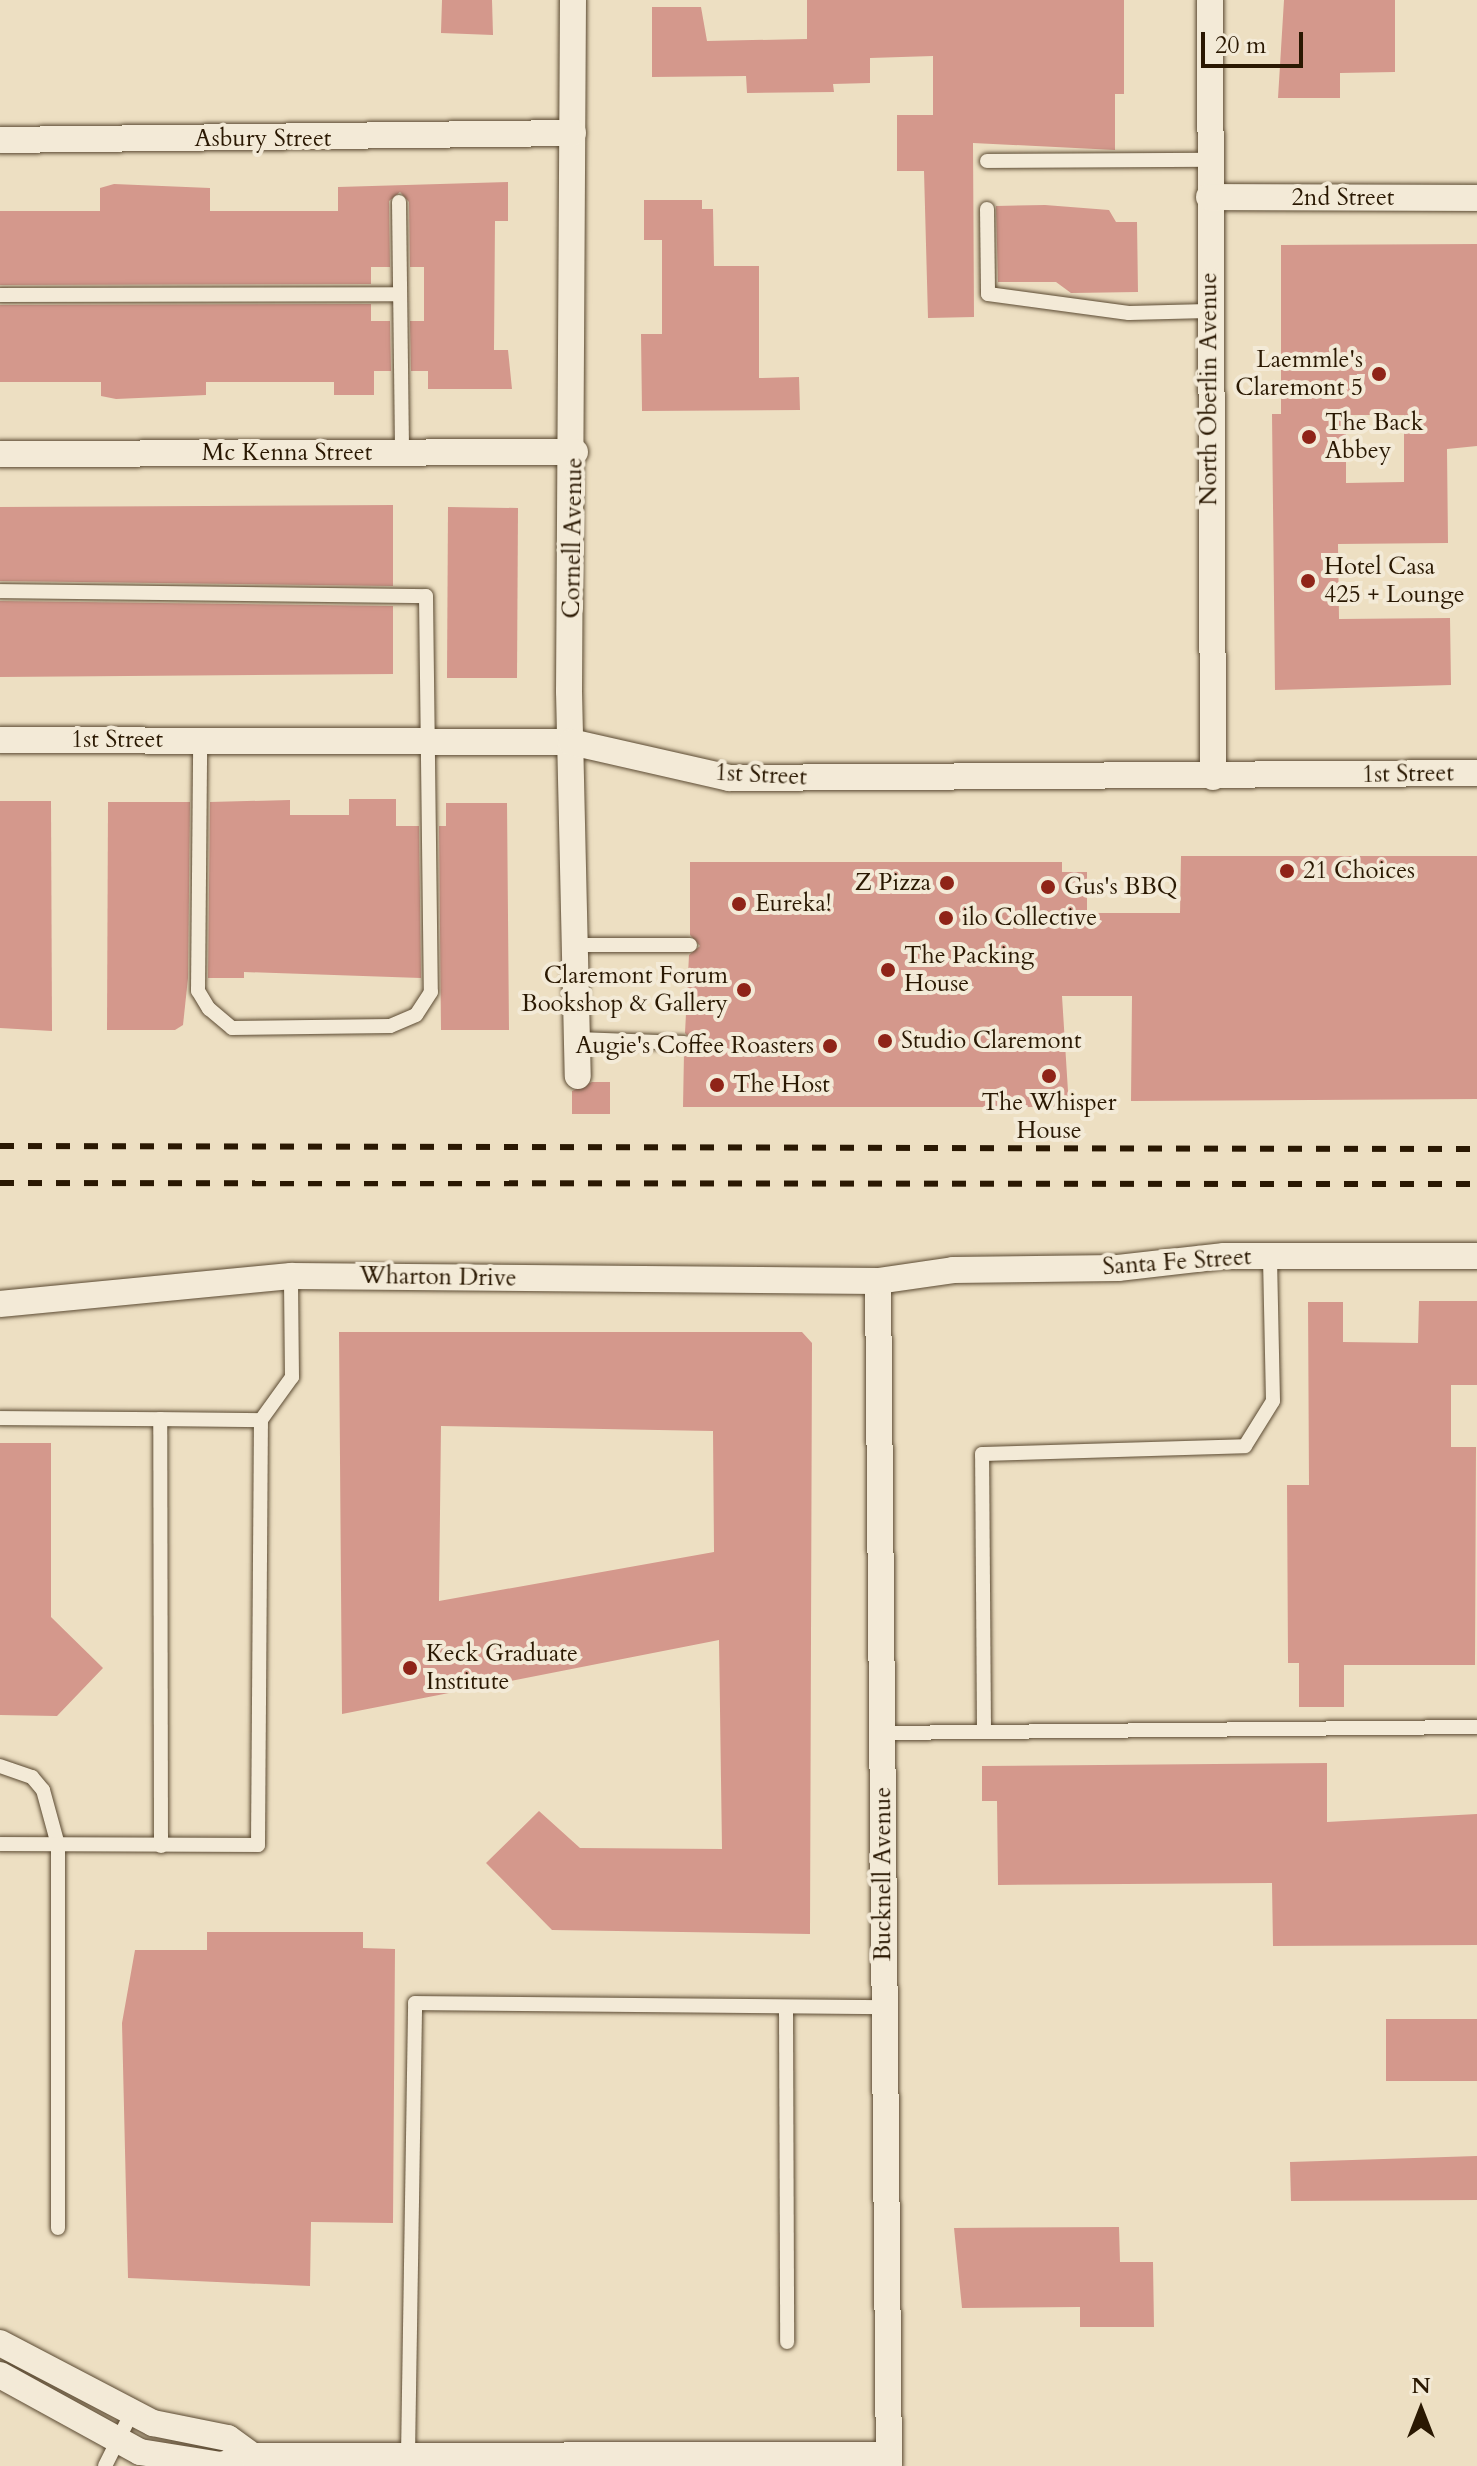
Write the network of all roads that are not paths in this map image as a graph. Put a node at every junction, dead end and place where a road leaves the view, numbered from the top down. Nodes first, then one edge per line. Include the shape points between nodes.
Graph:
1 (573, 0) edge
2 (1210, 0) edge
3 (573, 133) junction
4 (0, 140) edge
5 (1208, 160) junction
6 (987, 161) dead end
7 (1209, 197) junction
8 (1477, 198) edge
9 (399, 202) dead end
10 (987, 209) dead end
11 (400, 294) junction
12 (0, 295) edge
13 (1208, 311) junction
14 (402, 452) junction
15 (575, 452) junction
16 (0, 454) edge
17 (0, 591) edge
18 (0, 740) edge
19 (200, 741) junction
20 (429, 741) junction
21 (571, 742) junction
22 (1477, 773) edge
23 (1213, 777) junction
24 (577, 945) junction
25 (690, 945) dead end
26 (578, 1039) junction
27 (684, 1043) dead end
28 (578, 1076) dead end
29 (1270, 1256) junction
30 (1477, 1256) edge
31 (291, 1276) junction
32 (878, 1281) junction
33 (0, 1304) edge
34 (0, 1418) edge
35 (160, 1419) junction
36 (261, 1420) junction
37 (1477, 1727) edge
38 (984, 1731) junction
39 (882, 1733) junction
40 (0, 1766) edge
41 (0, 1844) edge
42 (58, 1845) junction
43 (161, 1846) junction
44 (786, 2007) junction
45 (884, 2007) junction
46 (58, 2228) dead end
47 (787, 2342) dead end
48 (0, 2343) edge
49 (0, 2375) edge
50 (132, 2412) junction
51 (119, 2441) junction
52 (253, 2456) junction
53 (408, 2456) junction
54 (888, 2461) edge
55 (105, 2466) edge

1 - 3 street, Cornell Avenue
2 - 5 street, North Oberlin Avenue
3 - 4 street, Asbury Street
3 - 15 street, Cornell Avenue
5 - 6 lane
5 - 7 street, North Oberlin Avenue
7 - 8 street, 2nd Street
7 - 13 street, North Oberlin Avenue
9 - 11 lane
10 - 13 lane via 988,294 1129,313
11 - 12 lane
11 - 14 lane
13 - 23 street, North Oberlin Avenue
14 - 15 street, Mc Kenna Street
14 - 16 street, Mc Kenna Street
15 - 21 street, Cornell Avenue
17 - 20 lane via 426,596
18 - 19 street, 1st Street
19 - 20 street, 1st Street
19 - 20 lane via 198,991 232,1028 390,1026 416,1015 431,992
20 - 21 street, 1st Street
21 - 23 street, 1st Street via 729,778
21 - 24 street, Cornell Avenue
22 - 23 street, 1st Street
24 - 25 lane
24 - 26 street, Cornell Avenue
26 - 27 lane
26 - 28 street, Cornell Avenue
29 - 30 street, Santa Fe Street
29 - 32 street, Santa Fe Street via 1118,1268 953,1270
29 - 38 lane via 1273,1401 1245,1446 982,1454
31 - 32 street, Wharton Drive
31 - 33 street, Wharton Drive
31 - 36 lane via 292,1377
32 - 39 street, Bucknell Avenue
34 - 35 lane
35 - 36 lane
35 - 43 lane
36 - 43 lane via 258,1845
37 - 38 lane
38 - 39 lane
39 - 45 street, Bucknell Avenue
40 - 42 lane via 32,1777 43,1790
41 - 42 lane
42 - 43 lane
42 - 46 lane
44 - 45 lane
44 - 47 lane
44 - 53 lane via 415,2003
45 - 54 street, Bucknell Avenue
48 - 50 street
49 - 51 street
50 - 51 lane
50 - 52 street via 228,2438
51 - 52 street via 221,2465
51 - 55 lane
52 - 53 street
53 - 54 street

